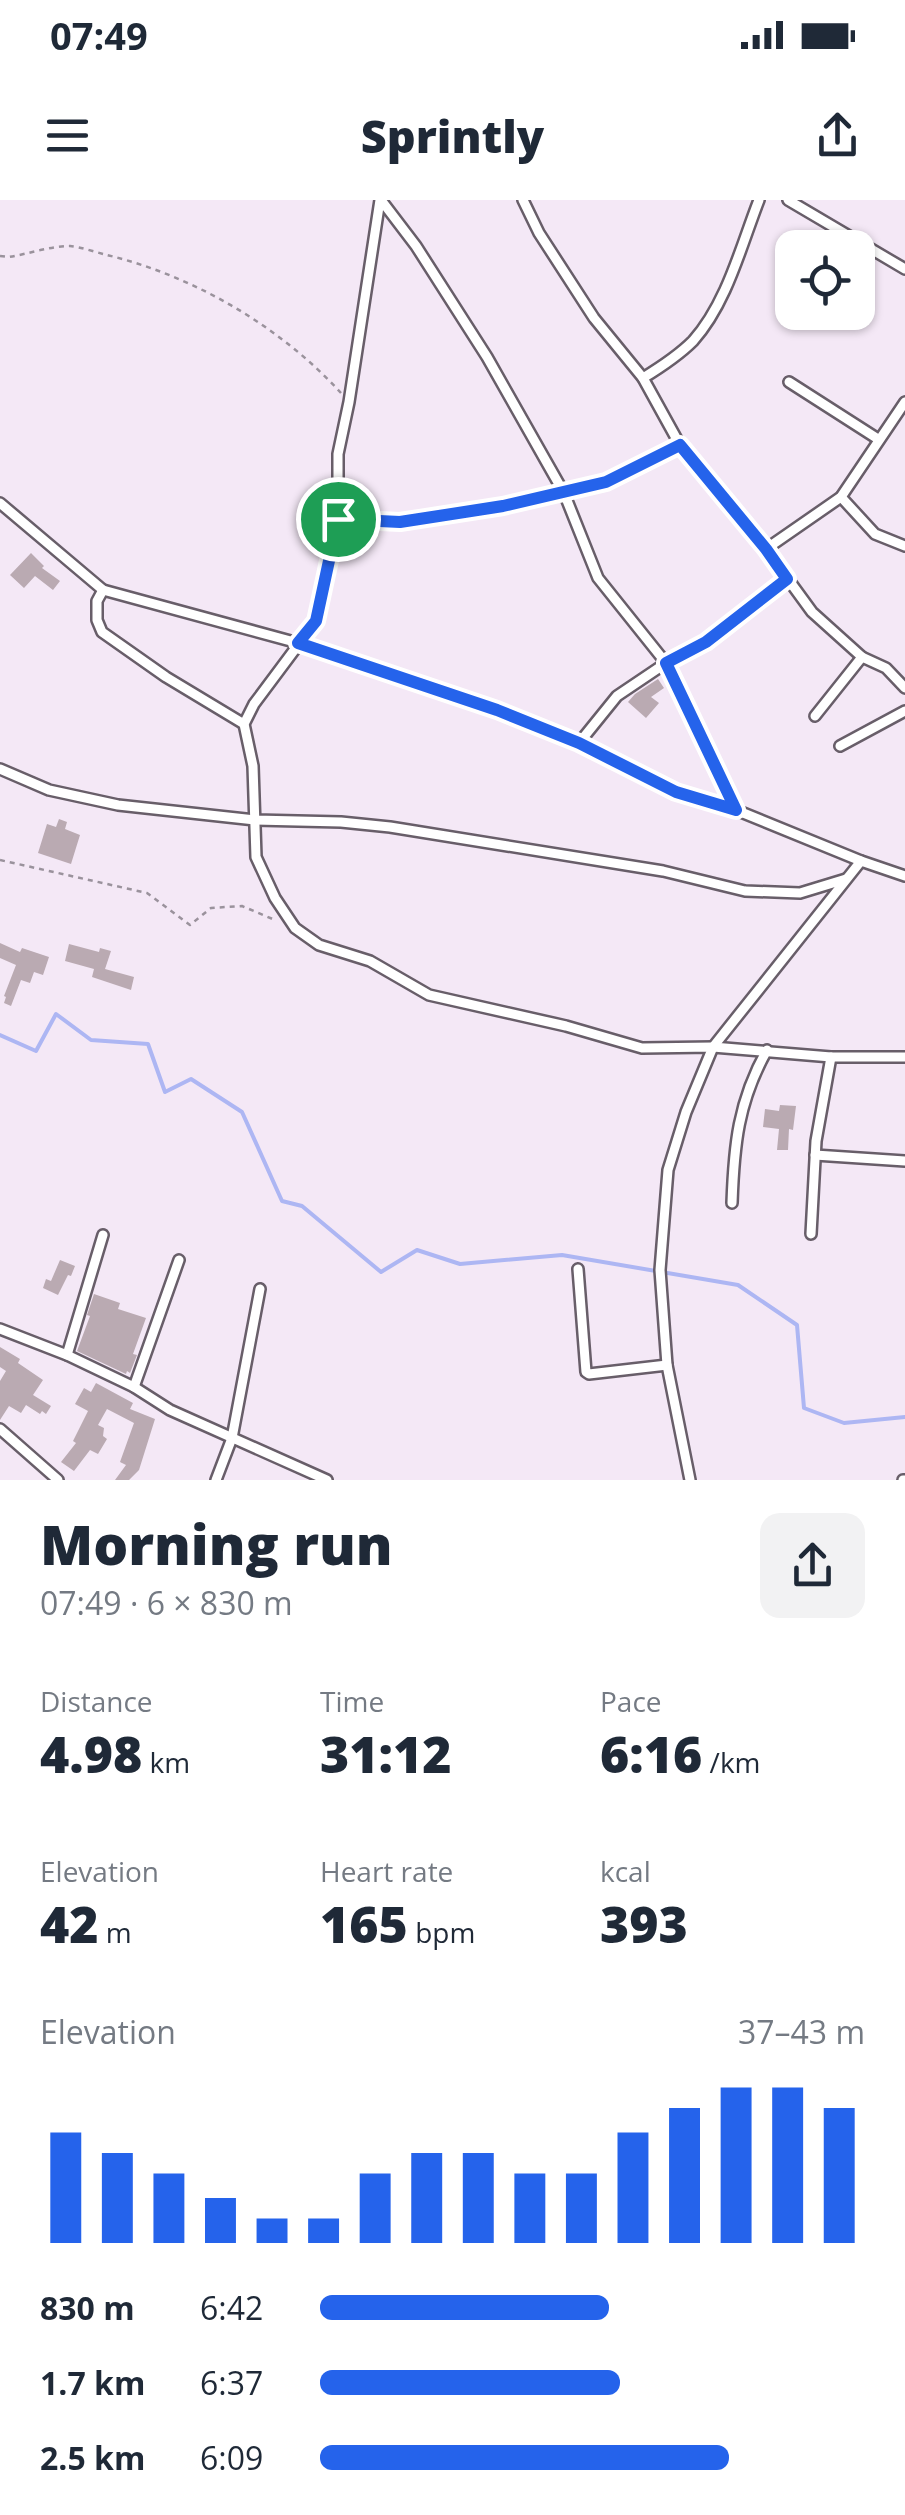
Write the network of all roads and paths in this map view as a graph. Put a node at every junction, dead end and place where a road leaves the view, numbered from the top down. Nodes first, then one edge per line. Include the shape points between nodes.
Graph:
1 (380, 200) edge
2 (524, 200) edge
3 (759, 200) edge
4 (788, 200) edge
5 (0, 256) edge
6 (905, 268) edge
7 (643, 378) junction
8 (790, 382) dead end
9 (349, 402) junction
10 (905, 402) edge
11 (878, 439) junction
12 (680, 445) junction
13 (564, 493) junction
14 (841, 497) junction
15 (0, 503) edge
16 (338, 519) junction
17 (905, 546) edge
18 (766, 549) junction
19 (787, 579) junction
20 (103, 590) junction
21 (298, 643) junction
22 (862, 658) junction
23 (666, 663) junction
24 (905, 688) edge
25 (905, 710) edge
26 (815, 716) dead end
27 (244, 724) junction
28 (579, 743) junction
29 (840, 746) dead end
30 (0, 768) edge
31 (736, 810) junction
32 (255, 820) junction
33 (0, 860) edge
34 (861, 861) junction
35 (905, 876) edge
36 (846, 879) junction
37 (295, 928) junction
38 (713, 1047) junction
39 (767, 1050) junction
40 (831, 1056) junction
41 (905, 1057) edge
42 (815, 1156) junction
43 (905, 1161) edge
44 (732, 1203) dead end
45 (811, 1234) dead end
46 (102, 1235) dead end
47 (179, 1260) dead end
48 (578, 1268) dead end
49 (260, 1290) dead end
50 (0, 1329) edge
51 (67, 1355) junction
52 (667, 1365) junction
53 (134, 1387) junction
54 (0, 1429) edge
55 (232, 1438) junction
56 (58, 1480) edge
57 (216, 1480) edge
58 (327, 1480) edge
59 (690, 1480) edge

1 - 9 street
1 - 13 street via 487,356
2 - 7 street via 594,318
3 - 7 street via 709,320 674,358
4 - 6 street
5 - 9 path via 70,246 190,283 319,368
7 - 12 street
8 - 11 street
9 - 16 street via 338,454
10 - 11 street
11 - 14 street
12 - 13 street via 606,482
12 - 18 street
13 - 16 street via 400,522
13 - 23 street via 598,578
14 - 17 street via 875,534
14 - 18 street
15 - 20 street
16 - 21 street via 316,621
18 - 19 street
19 - 22 street
19 - 23 street via 706,642
20 - 21 street
20 - 27 street via 97,600 102,632
21 - 27 street
21 - 28 street
22 - 24 street via 886,668
22 - 26 street
23 - 28 street via 617,696
23 - 31 street
25 - 29 street
27 - 32 street
28 - 31 street via 676,792
30 - 32 street via 49,790 118,805
31 - 34 street
32 - 36 street via 390,827 745,891 800,893
32 - 37 street via 256,857
33 - 37 path via 147,893 190,925 211,908 242,906
34 - 35 street
34 - 36 street
36 - 38 street
37 - 38 street via 429,995 642,1048
38 - 39 street
38 - 52 street via 668,1170 660,1270
39 - 40 street
39 - 44 street via 737,1128
40 - 41 street
40 - 42 street
42 - 43 street
42 - 45 street
46 - 51 street
47 - 53 street
48 - 52 street via 586,1372
49 - 55 street
50 - 51 street
51 - 53 street
52 - 59 street
53 - 55 street
54 - 56 street
55 - 57 street
55 - 58 street

